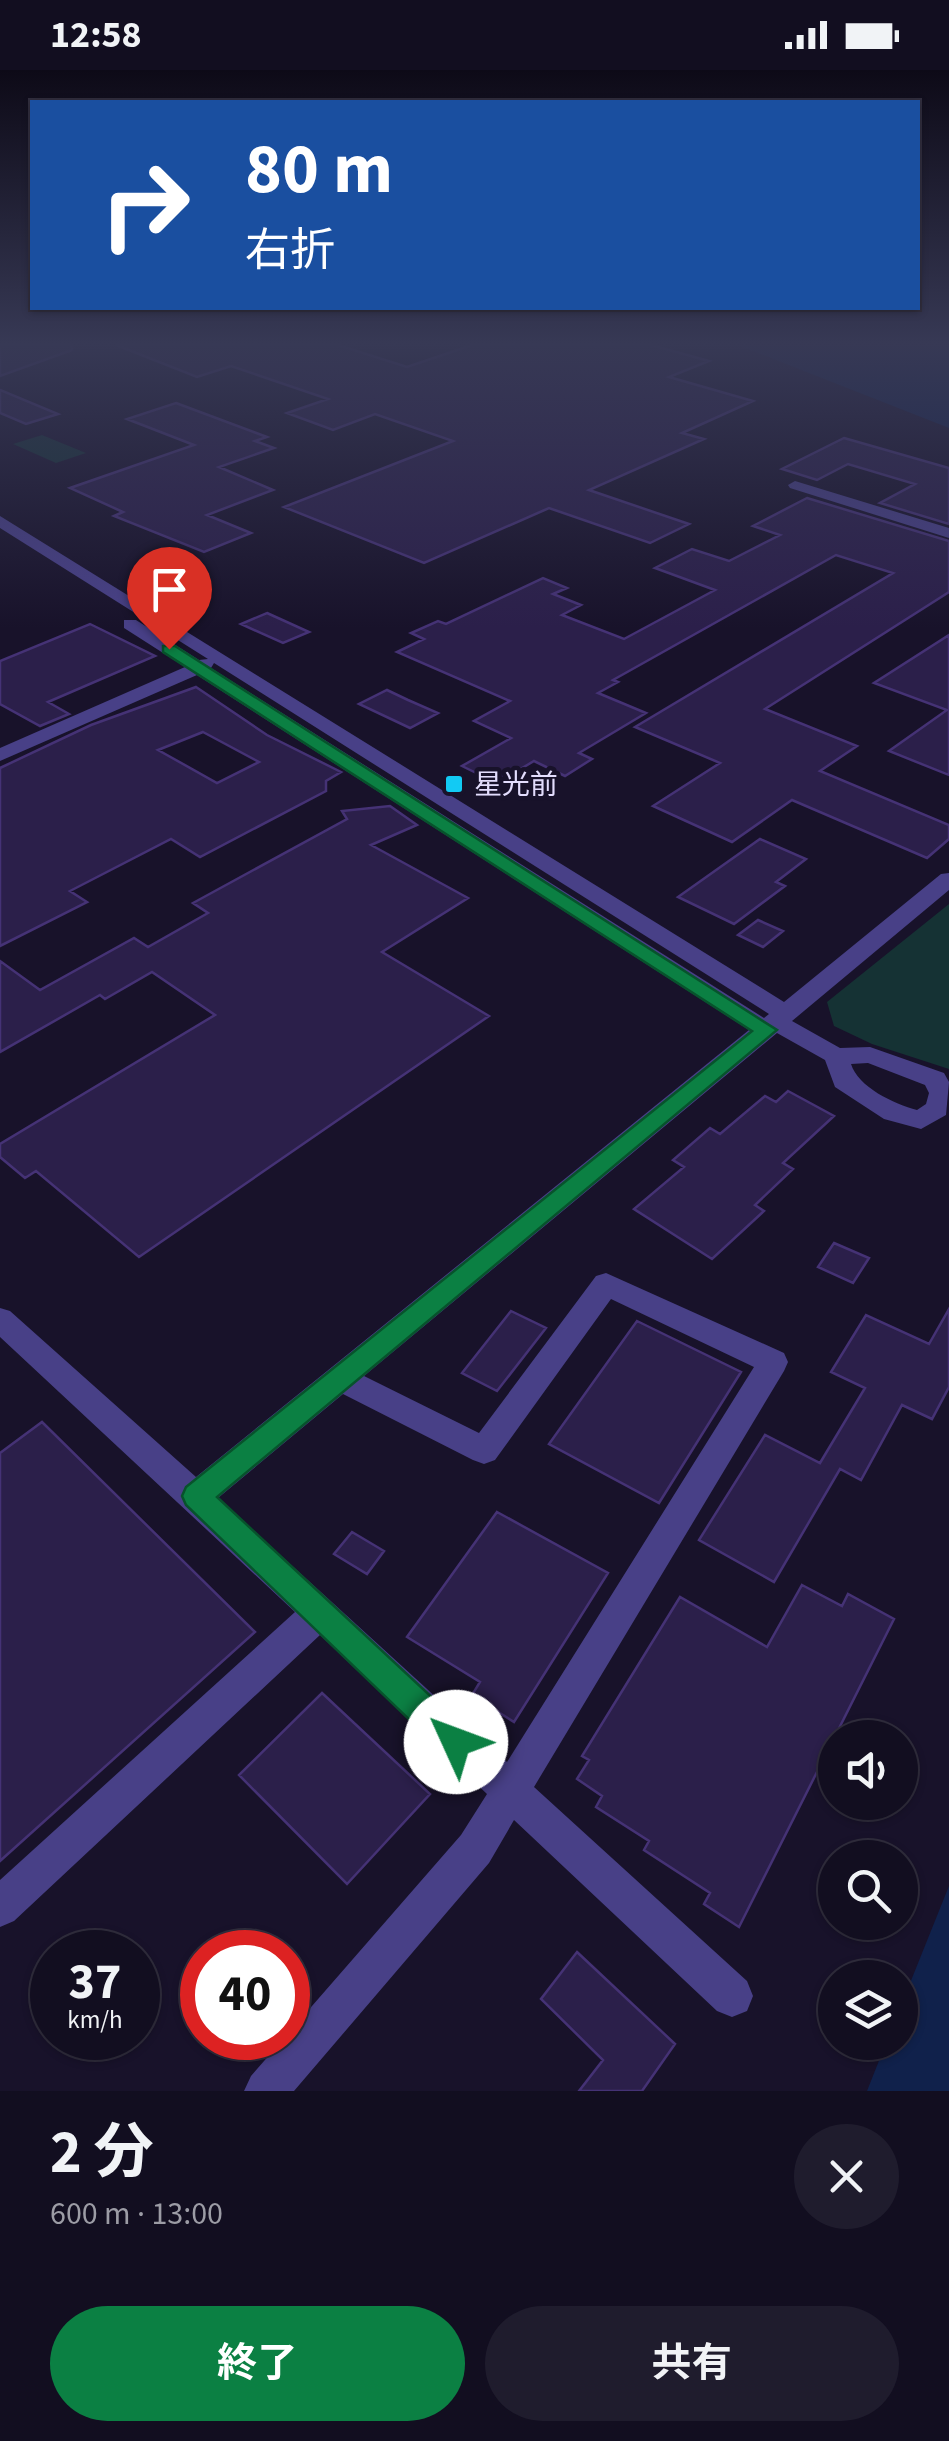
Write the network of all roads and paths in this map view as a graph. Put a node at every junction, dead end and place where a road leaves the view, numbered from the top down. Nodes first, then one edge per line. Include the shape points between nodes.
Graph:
1 (795, 485) dead end
2 (0, 521) edge
3 (949, 533) edge
4 (0, 538) edge
5 (218, 659) junction
6 (197, 668) junction
7 (0, 755) edge
8 (949, 880) edge
9 (776, 1022) junction
10 (836, 1056) junction
11 (945, 1093) edge
12 (0, 1319) edge
13 (340, 1378) junction
14 (196, 1496) junction
15 (318, 1614) junction
16 (511, 1793) junction
17 (0, 1907) edge
18 (732, 1996) dead end
19 (266, 2091) edge

1 - 3 street
2 - 5 street
4 - 6 street
5 - 6 street
5 - 9 street
6 - 7 street
6 - 9 street
8 - 9 street
9 - 10 street
9 - 13 street
10 - 11 street via 870,1055 935,1079
10 - 11 street via 844,1082 893,1113 921,1120
12 - 14 street
13 - 14 street
13 - 16 street via 484,1451 606,1284 773,1362
14 - 15 street
15 - 16 street
15 - 17 street
16 - 18 street
16 - 19 street via 475,1849

